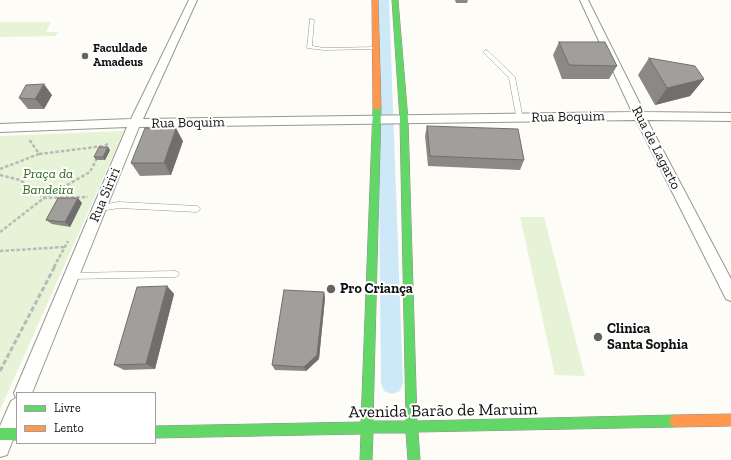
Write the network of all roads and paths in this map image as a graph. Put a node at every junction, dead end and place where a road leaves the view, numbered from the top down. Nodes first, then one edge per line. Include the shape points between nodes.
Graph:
1 (193, 0) edge
2 (375, 0) edge
3 (394, 0) edge
4 (584, 0) edge
5 (312, 20) dead end
6 (376, 48) junction
7 (486, 52) dead end
8 (640, 116) junction
9 (731, 117) edge
10 (522, 118) junction
11 (400, 120) junction
12 (380, 121) junction
13 (135, 123) junction
14 (0, 128) edge
15 (35, 136) dead end
16 (116, 140) dead end
17 (104, 146) junction
18 (39, 154) junction
19 (0, 169) edge
20 (0, 175) edge
21 (44, 198) junction
22 (94, 206) junction
23 (197, 209) dead end
24 (0, 232) edge
25 (71, 235) dead end
26 (64, 248) junction
27 (0, 251) edge
28 (174, 274) dead end
29 (71, 276) junction
30 (731, 294) edge
31 (0, 371) edge
32 (23, 392) edge
33 (16, 410) edge
34 (731, 420) edge
35 (412, 428) junction
36 (366, 429) junction
37 (156, 432) edge
38 (6, 437) edge
39 (366, 460) edge
40 (414, 460) edge

1 - 13 street, Rua Siriri
2 - 6 street
3 - 11 street
4 - 8 street, Rua de Lagarto
5 - 6 lane via 309,47
6 - 12 street
7 - 10 lane via 512,77 519,115
8 - 9 street, Rua Boquim
8 - 10 street, Rua Boquim
8 - 30 street, Rua de Lagarto
10 - 11 street, Rua Boquim
11 - 12 street, Rua Boquim
11 - 35 street
12 - 13 street, Rua Boquim
12 - 36 street
13 - 14 street, Rua Boquim
13 - 22 street, Rua Siriri
15 - 18 path via 27,136
16 - 17 path
17 - 18 path
17 - 21 path via 90,172
18 - 19 path
20 - 21 path via 20,180
21 - 22 path via 90,197
21 - 24 path
22 - 23 lane
22 - 29 street, Rua Siriri
25 - 26 path
26 - 27 path
26 - 31 path
28 - 29 lane
29 - 32 street, Rua Siriri
33 - 38 street
34 - 35 street, Avenida Barão de Maruim
35 - 36 street, Avenida Barão de Maruim
35 - 40 street
36 - 37 street, Avenida Barão de Maruim
36 - 39 street

